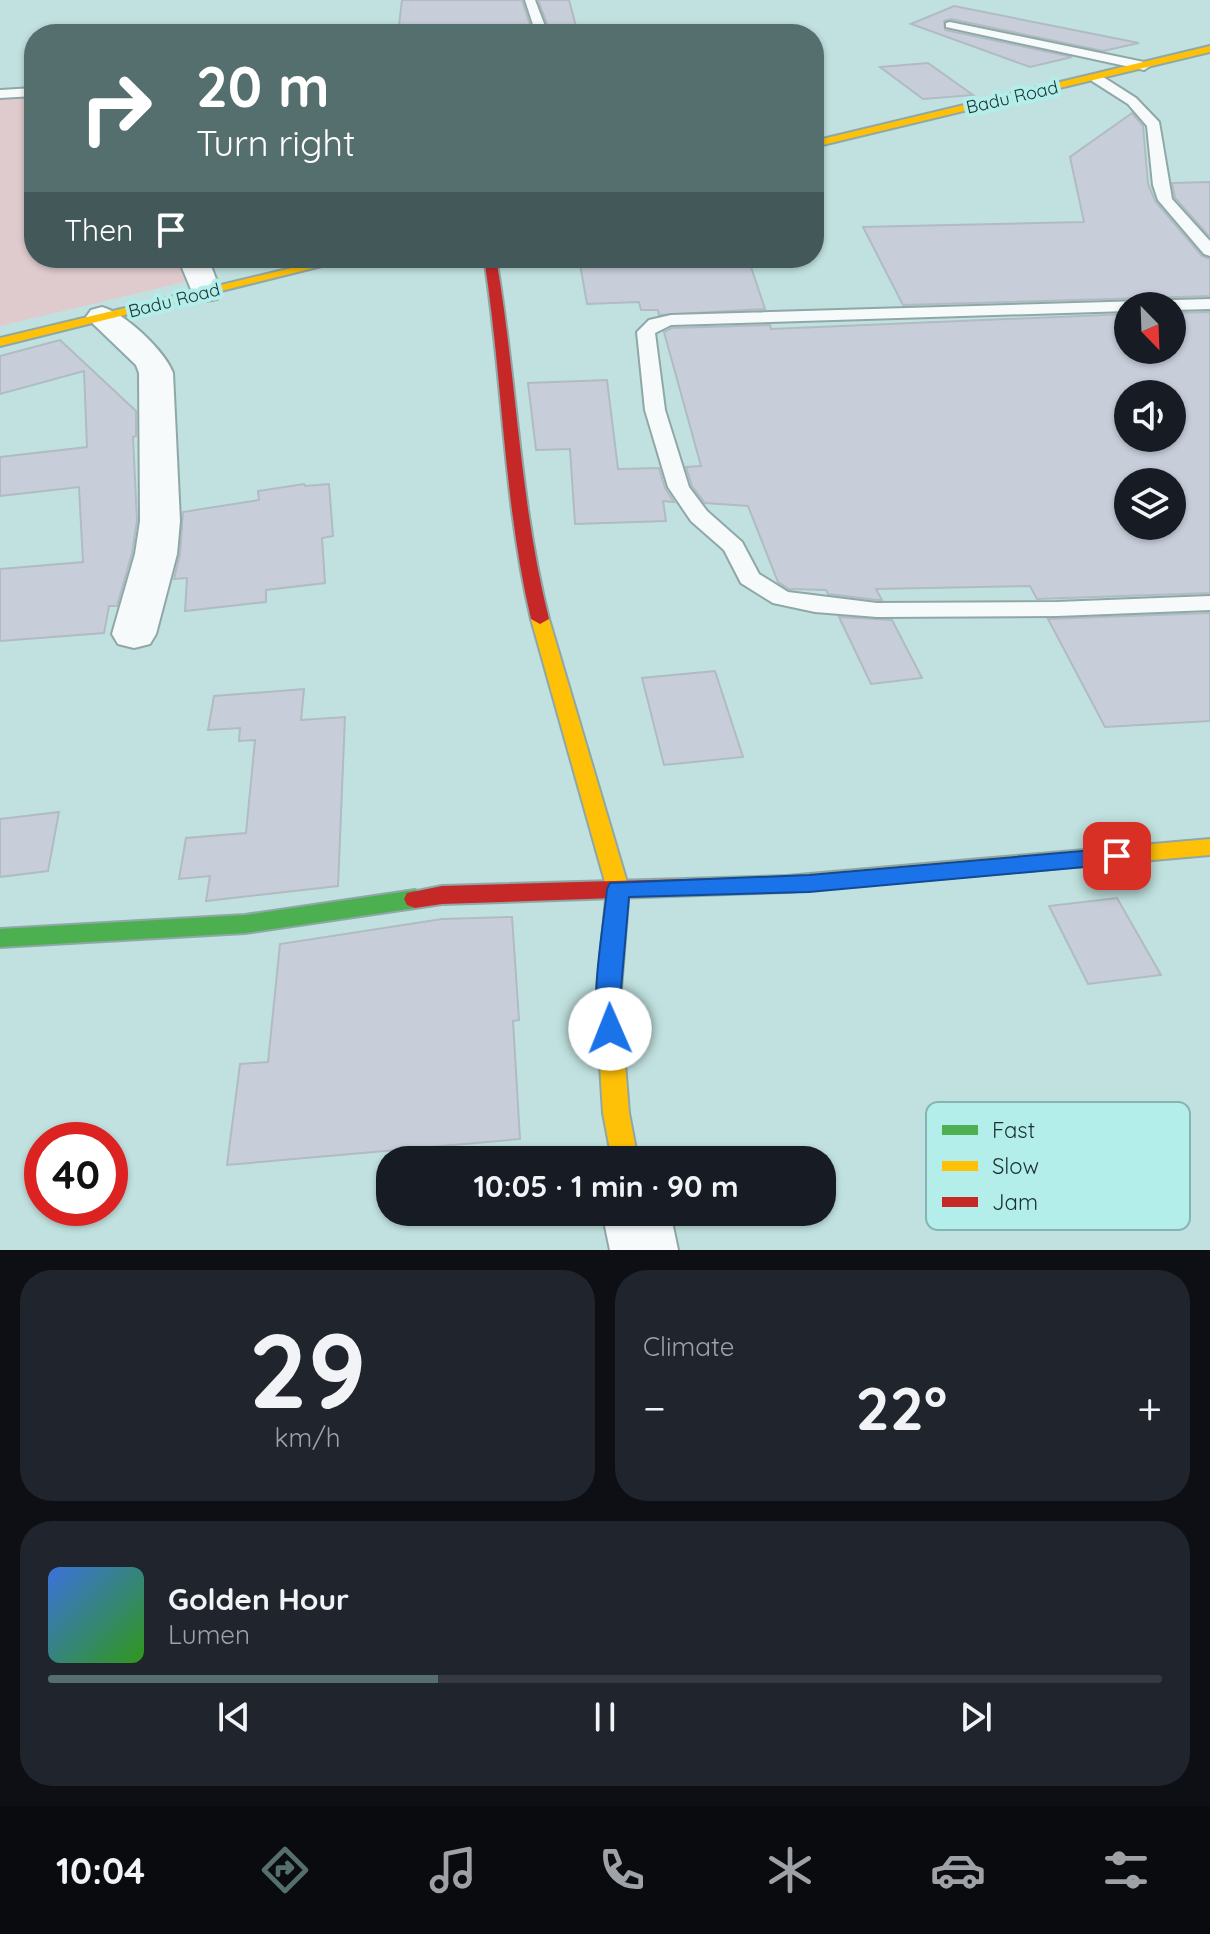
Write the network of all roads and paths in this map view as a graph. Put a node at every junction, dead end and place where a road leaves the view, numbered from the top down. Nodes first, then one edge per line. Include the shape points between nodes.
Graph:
1 (530, 0) edge
2 (538, 24) edge
3 (950, 25) dead end
4 (1210, 49) edge
5 (1144, 66) junction
6 (1096, 78) junction
7 (24, 93) edge
8 (0, 94) edge
9 (824, 142) edge
10 (1210, 251) edge
11 (197, 268) edge
12 (306, 268) edge
13 (492, 268) edge
14 (206, 292) junction
15 (1210, 304) edge
16 (1186, 305) edge
17 (1114, 306) edge
18 (102, 317) junction
19 (0, 342) edge
20 (1210, 603) edge
21 (134, 634) dead end
22 (1210, 847) edge
23 (618, 889) junction
24 (0, 938) edge
25 (622, 1146) edge
26 (639, 1226) edge
27 (644, 1250) edge

1 - 2 lane
3 - 5 lane
4 - 5 street, Badu Road
5 - 6 street, Badu Road
6 - 9 street, Badu Road
6 - 10 lane via 1132,101 1154,125 1165,200
7 - 8 lane
11 - 14 street
12 - 14 street, Badu Road
13 - 23 street via 532,591
14 - 18 street, Badu Road
15 - 16 lane
17 - 20 lane via 655,324 646,332 646,351 663,441 679,487 699,516 734,547 749,578 781,598 877,610
18 - 19 street, Badu Road
18 - 21 street via 152,361 156,373 160,521
22 - 23 street via 809,883
23 - 24 street via 442,895 245,924
23 - 25 street via 608,1001
26 - 27 street

